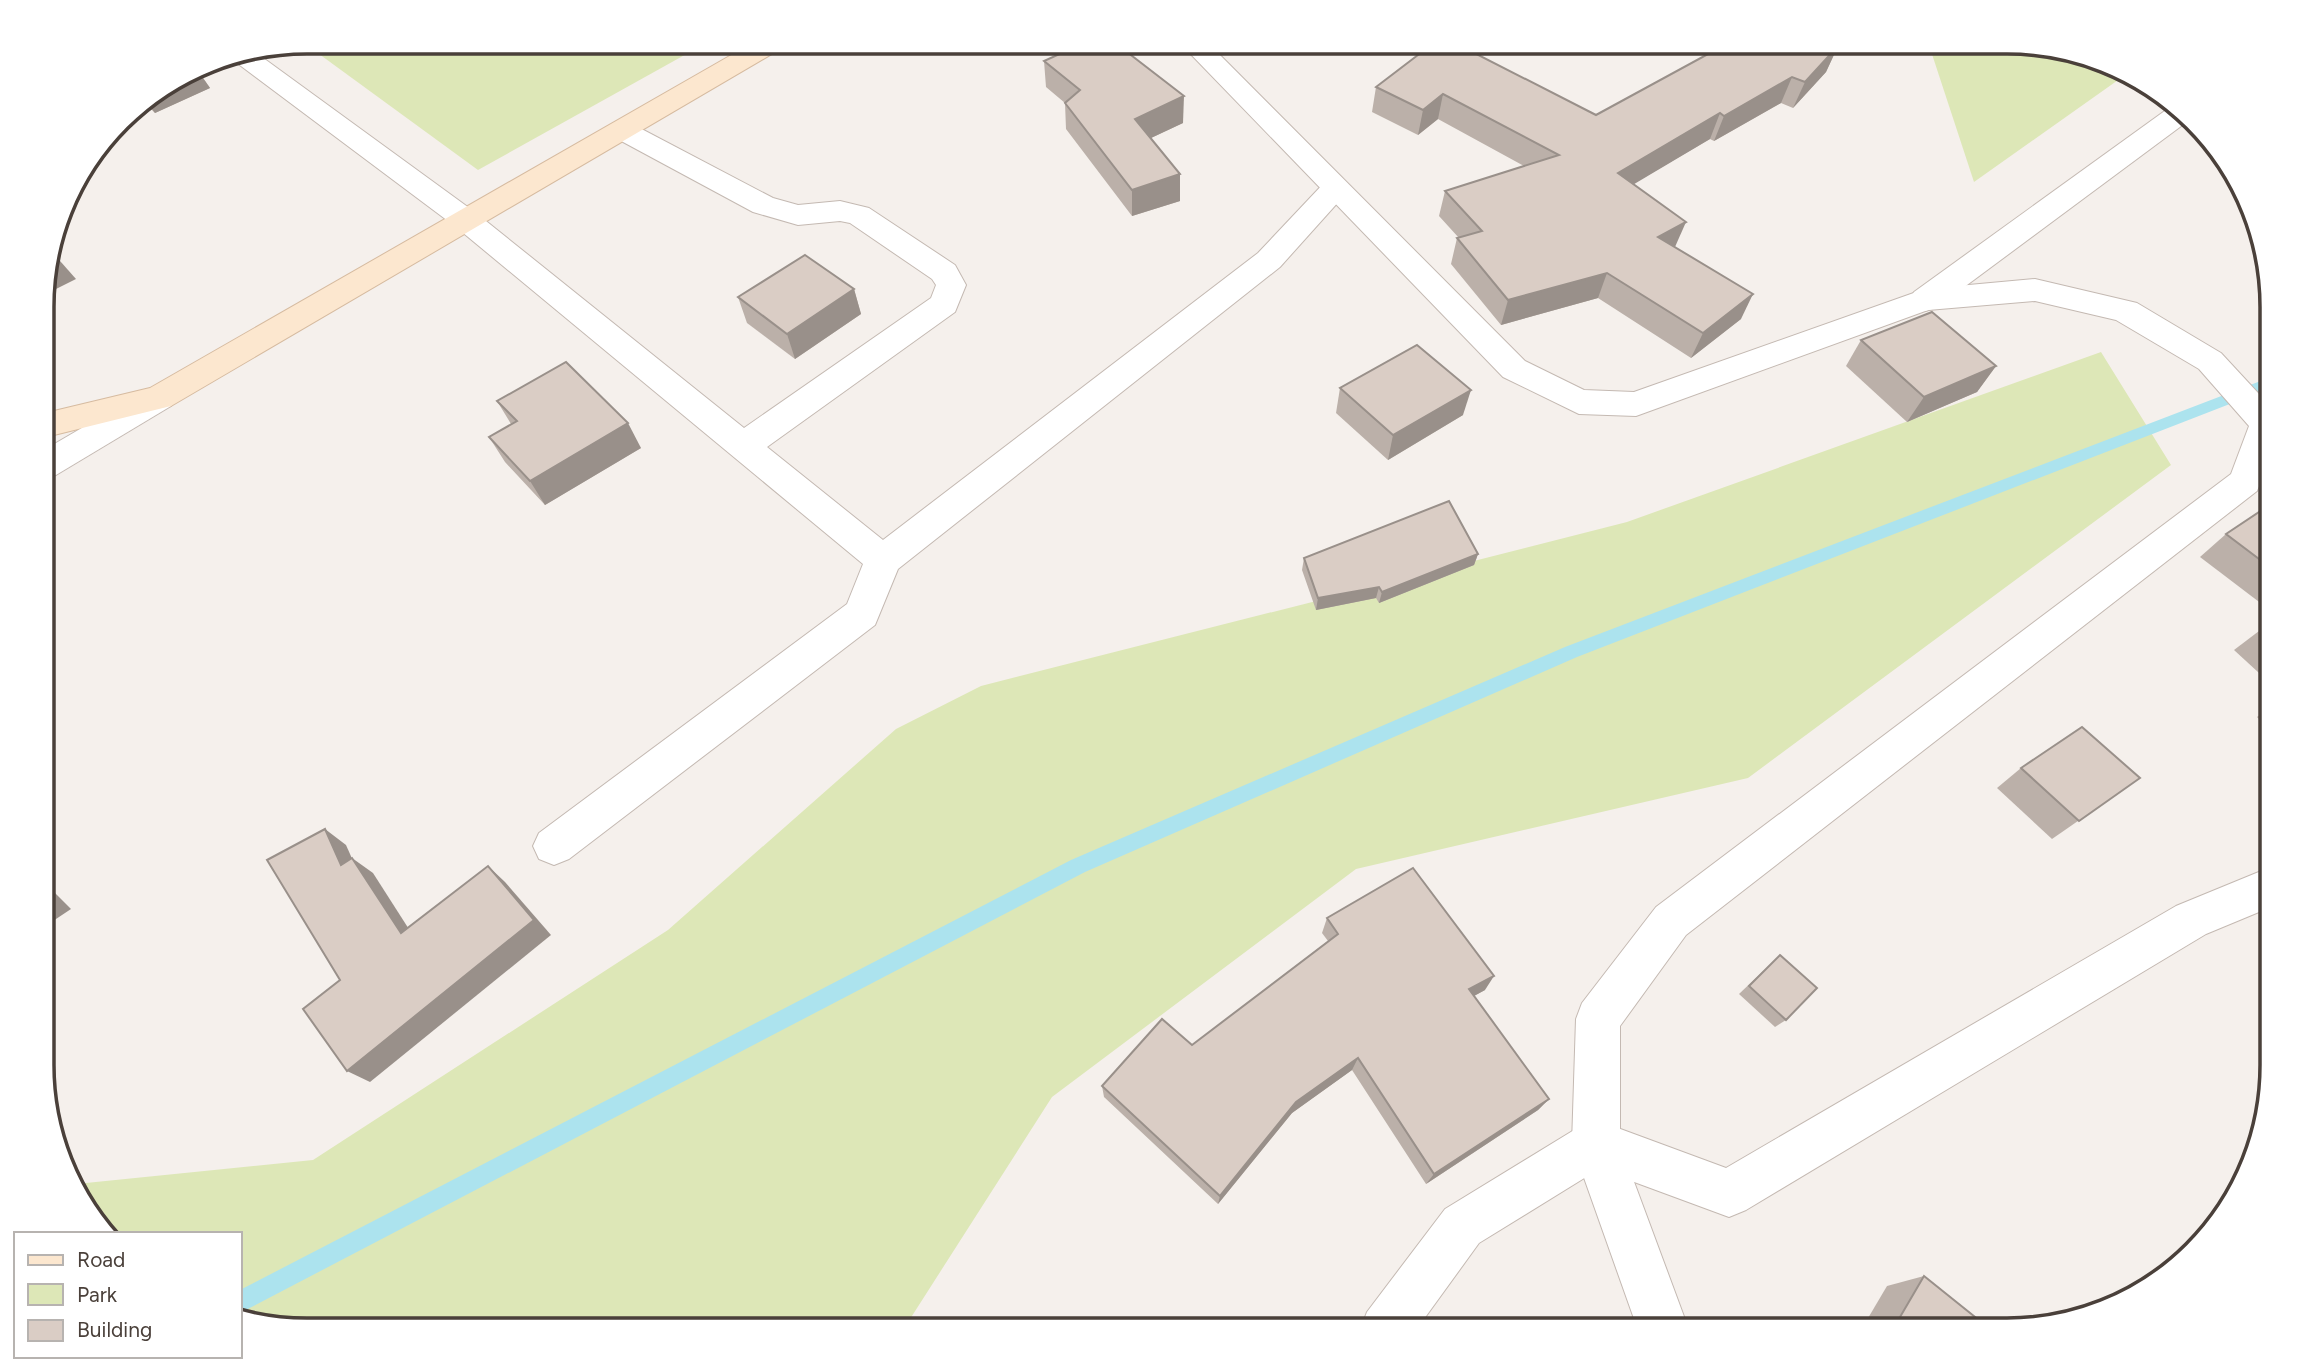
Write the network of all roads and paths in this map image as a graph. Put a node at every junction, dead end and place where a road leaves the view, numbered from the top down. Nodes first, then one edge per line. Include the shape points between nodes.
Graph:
1 (752, 54) edge
2 (1204, 54) edge
3 (249, 61) edge
4 (2174, 117) edge
5 (622, 130) junction
6 (1335, 189) junction
7 (466, 220) junction
8 (1925, 300) junction
9 (159, 398) junction
10 (2260, 416) edge
11 (54, 423) edge
12 (2260, 442) edge
13 (744, 446) junction
14 (54, 460) edge
15 (883, 559) junction
16 (554, 846) dead end
17 (2260, 892) edge
18 (1596, 1144) junction
19 (1394, 1318) edge
20 (1660, 1318) edge

1 - 5 main road
2 - 6 street
3 - 7 street
4 - 8 street
5 - 7 main road
5 - 13 street via 764,205 798,215 840,211 859,215 944,272 951,285 944,304
6 - 8 street via 1514,369 1579,402 1636,404
6 - 15 street via 1269,260
7 - 9 main road
7 - 13 street
8 - 10 street via 2035,290 2126,311 2210,361
9 - 11 main road
9 - 14 street
12 - 18 street via 2245,482 1671,921 1598,1019
13 - 15 street
15 - 16 street via 862,614
17 - 18 street via 2191,920 1729,1193
18 - 19 street via 1462,1226
18 - 20 street

